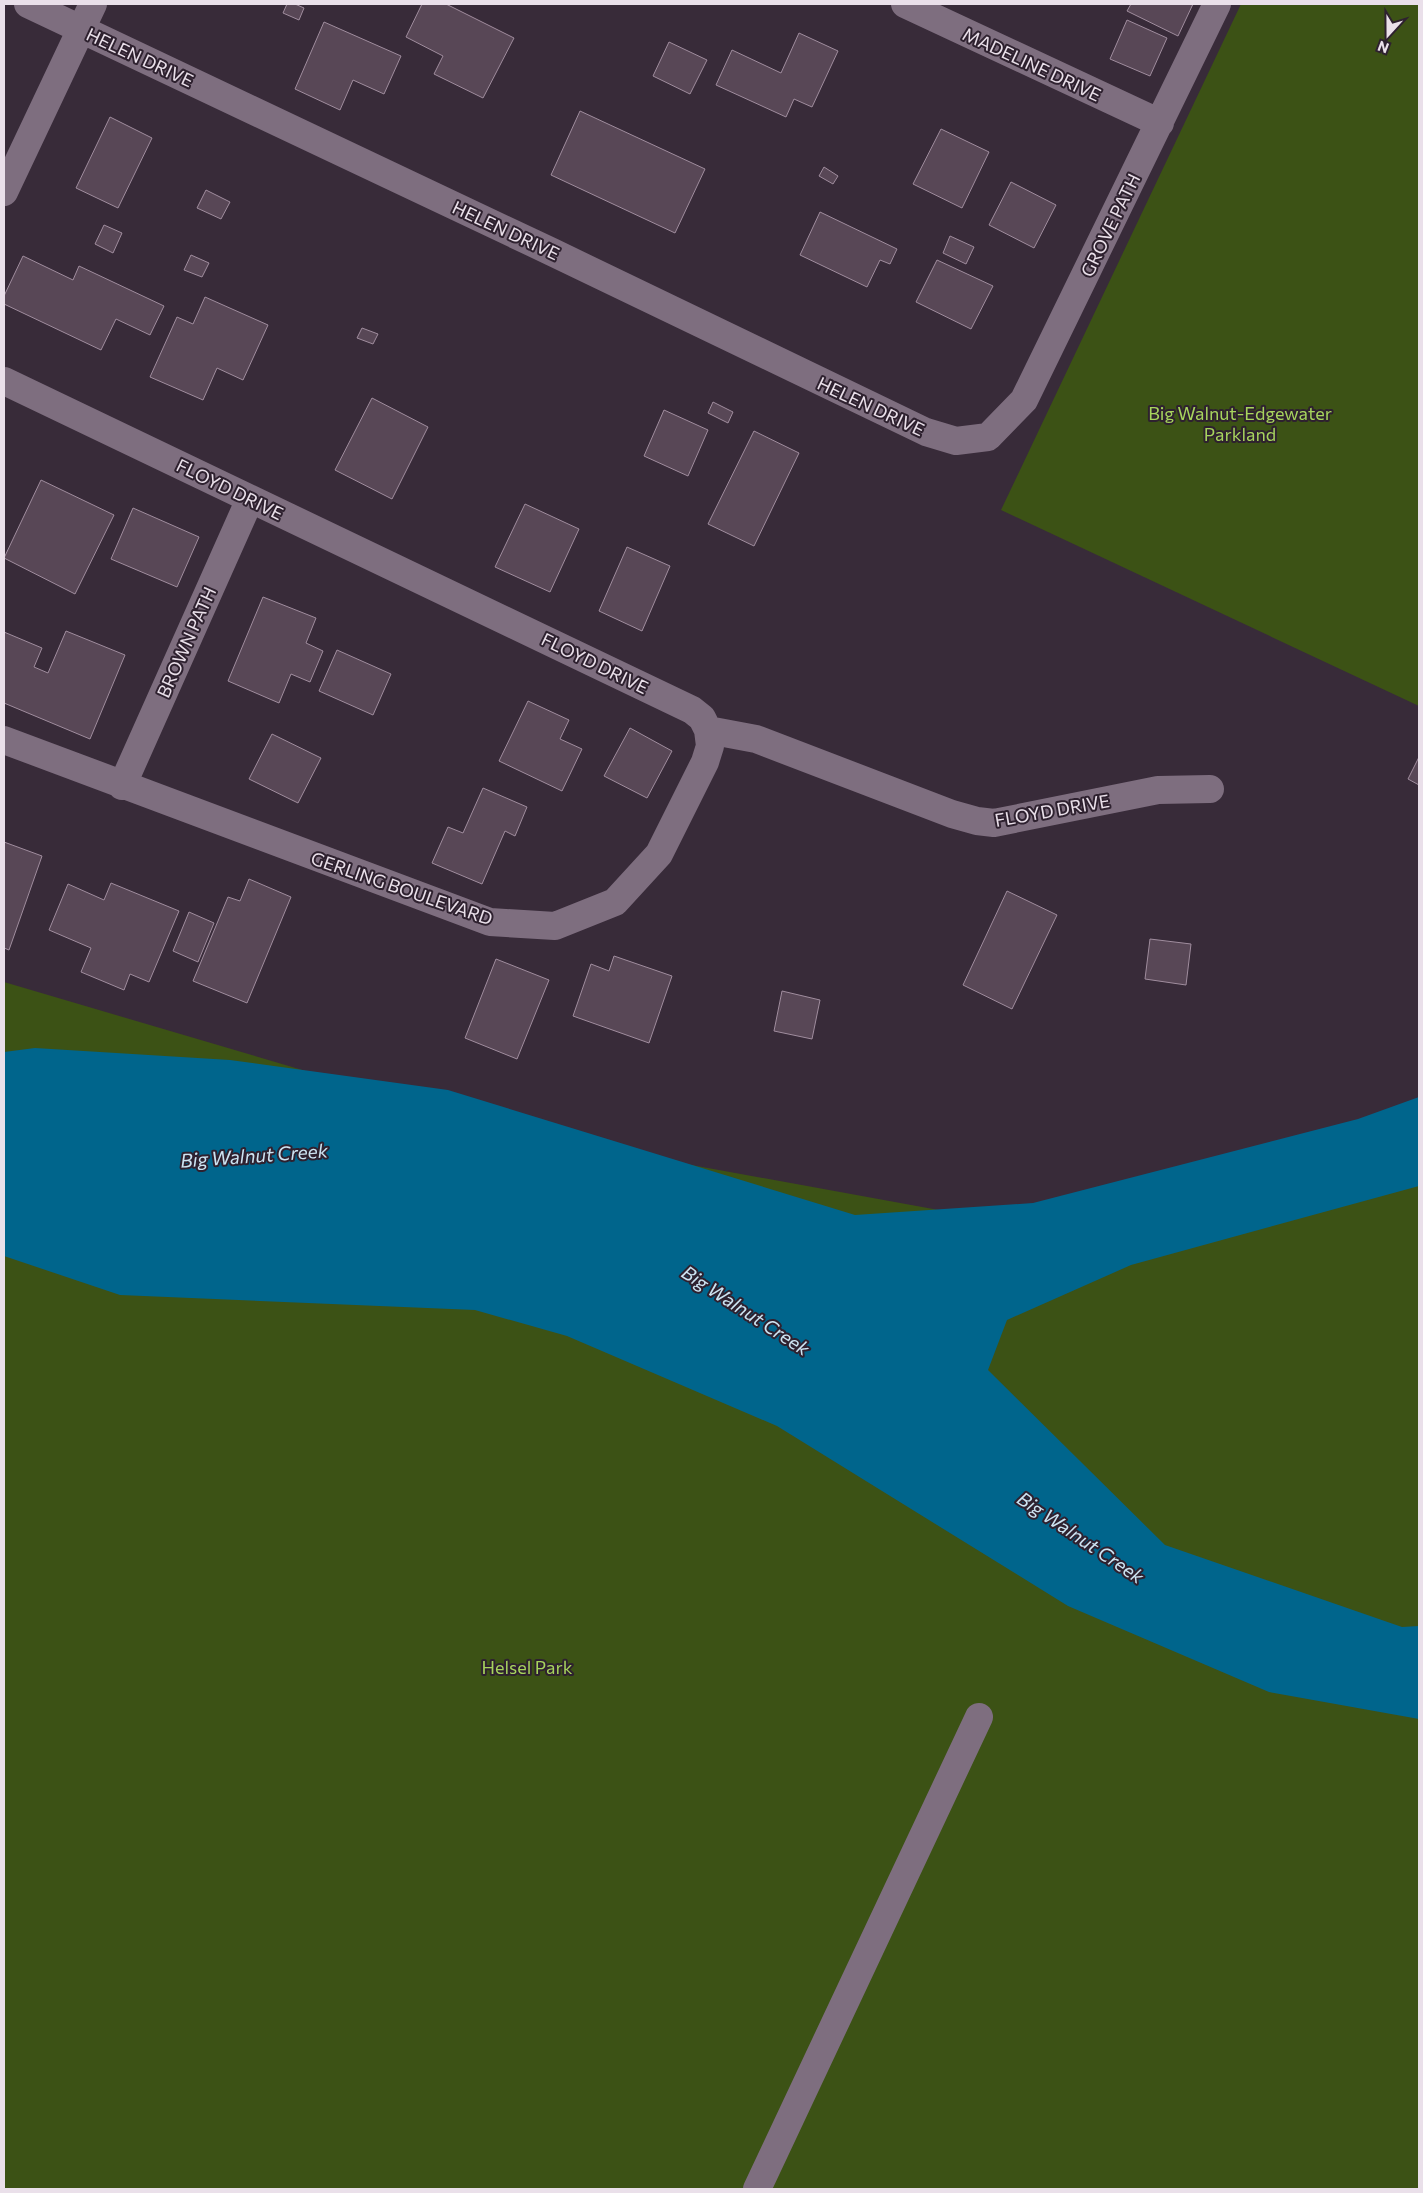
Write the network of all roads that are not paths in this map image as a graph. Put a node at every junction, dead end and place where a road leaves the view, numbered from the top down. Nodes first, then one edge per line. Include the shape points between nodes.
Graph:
1 (28, 4) edge
2 (93, 4) edge
3 (905, 4) edge
4 (1217, 4) edge
5 (81, 29) junction
6 (1160, 123) junction
7 (4, 192) edge
8 (4, 381) edge
9 (988, 437) joint
10 (250, 499) junction
11 (708, 730) junction
12 (4, 740) edge
13 (122, 786) junction
14 (1210, 789) dead end
15 (979, 1717) dead end
16 (757, 2189) edge

1 - 5 street, HELEN DRIVE
2 - 5 street
3 - 6 street, MADELINE DRIVE
4 - 6 street, GROVE PATH
5 - 7 street
5 - 9 street, HELEN DRIVE via 926,432 956,441
6 - 9 street, GROVE PATH via 1024,400
8 - 10 street, FLOYD DRIVE
10 - 11 street, FLOYD DRIVE via 692,710 702,718
10 - 13 street, BROWN PATH
11 - 13 street, GERLING BOULEVARD via 710,746 705,762 659,854 615,902 555,926 490,922
11 - 14 street, FLOYD DRIVE via 756,739 952,814 994,823 1158,790
12 - 13 street, GERLING BOULEVARD
15 - 16 street

